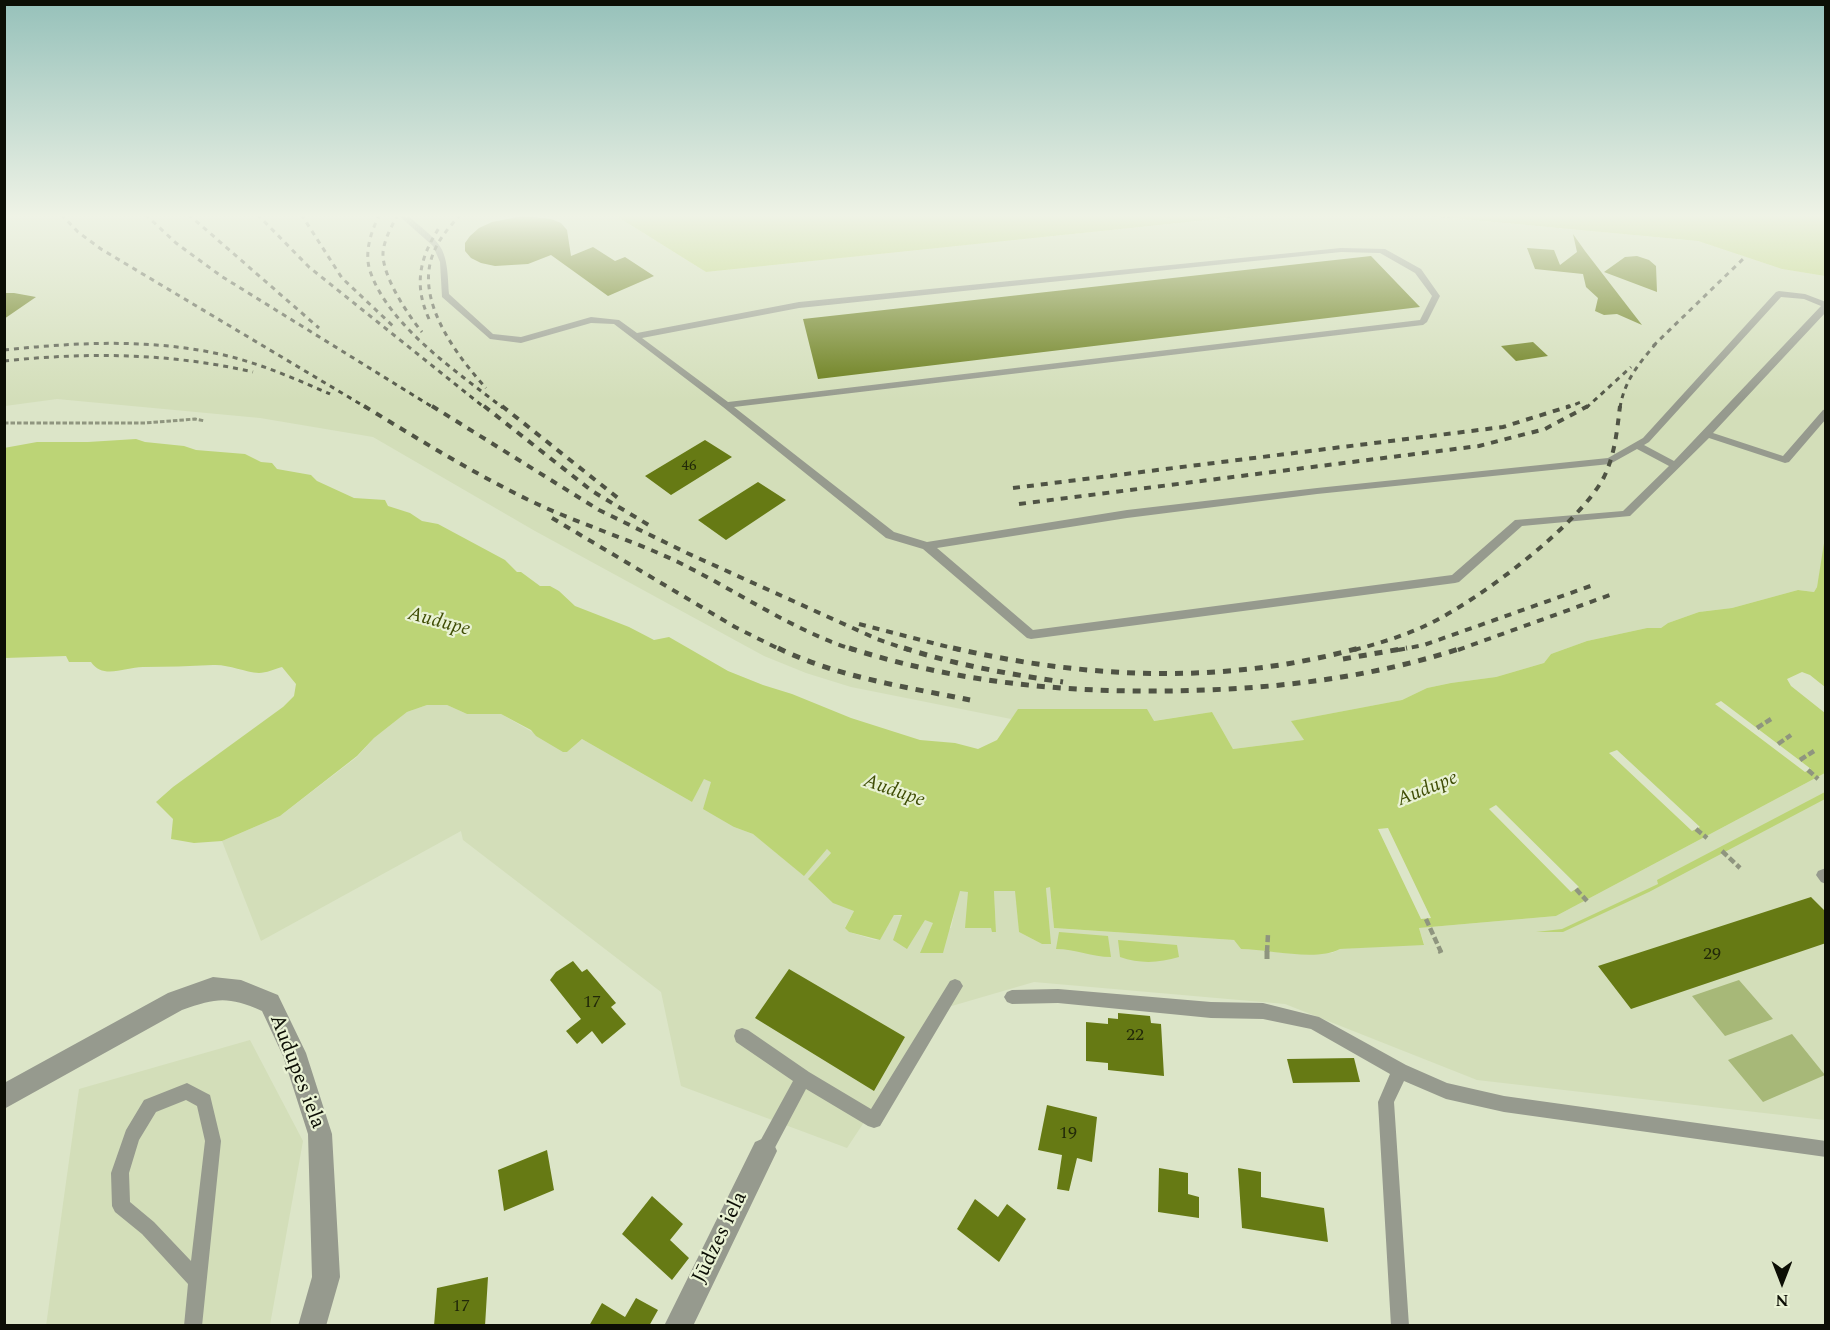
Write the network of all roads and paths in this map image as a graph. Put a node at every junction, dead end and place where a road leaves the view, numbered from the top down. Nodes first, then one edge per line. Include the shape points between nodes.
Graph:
1 (444, 276) edge
2 (1084, 276) edge
3 (1422, 276) edge
4 (1826, 306) edge
5 (637, 336) junction
6 (726, 405) junction
7 (1826, 412) edge
8 (205, 421) dead end
9 (4, 423) edge
10 (1707, 434) junction
11 (1638, 446) junction
12 (1676, 465) junction
13 (927, 546) junction
14 (1771, 719) dead end
15 (1757, 728) dead end
16 (1791, 735) dead end
17 (1778, 744) dead end
18 (1814, 751) dead end
19 (1800, 760) dead end
20 (1808, 770) dead end
21 (1818, 779) dead end
22 (1696, 829) dead end
23 (1707, 838) dead end
24 (1722, 851) dead end
25 (1740, 868) dead end
26 (1576, 889) dead end
27 (1587, 901) dead end
28 (1426, 919) dead end
29 (1268, 934) dead end
30 (1441, 953) dead end
31 (1267, 959) dead end
32 (955, 986) dead end
33 (1012, 997) dead end
34 (742, 1036) dead end
35 (1400, 1071) junction
36 (803, 1078) junction
37 (4, 1097) edge
38 (1826, 1149) edge
39 (764, 1152) joint
40 (198, 1281) junction
41 (193, 1326) edge
42 (312, 1326) edge
43 (678, 1326) edge
44 (1400, 1326) edge

1 - 5 lane via 445,295 490,336 521,340 591,320 616,322
2 - 5 lane via 799,305
3 - 6 lane via 1436,296 1423,322
4 - 10 lane
4 - 11 lane via 1805,297 1779,294
5 - 6 lane
6 - 13 lane via 890,535
7 - 10 lane via 1785,460
8 - 9 path
10 - 12 lane
11 - 12 lane
11 - 13 lane via 1610,461 1150,511
12 - 13 lane via 1626,514 1519,523 1455,579 1031,635
14 - 15 path
16 - 17 path
18 - 19 path
20 - 21 path
22 - 23 path
24 - 25 path
26 - 27 path
28 - 30 path
29 - 31 path
32 - 36 lane via 874,1120
33 - 35 lane via 1058,996 1263,1011 1314,1022
34 - 36 lane
35 - 38 lane via 1446,1091 1504,1104
35 - 44 lane via 1386,1102
36 - 39 lane
37 - 42 street, Audupes iela via 176,1000 213,988 241,991 270,1003 294,1053 321,1134 326,1277
39 - 43 street, Jūdzes iela
40 - 40 lane via 213,1141 204,1101 187,1091 150,1106 132,1136 120,1173 121,1206 148,1228
40 - 41 lane

